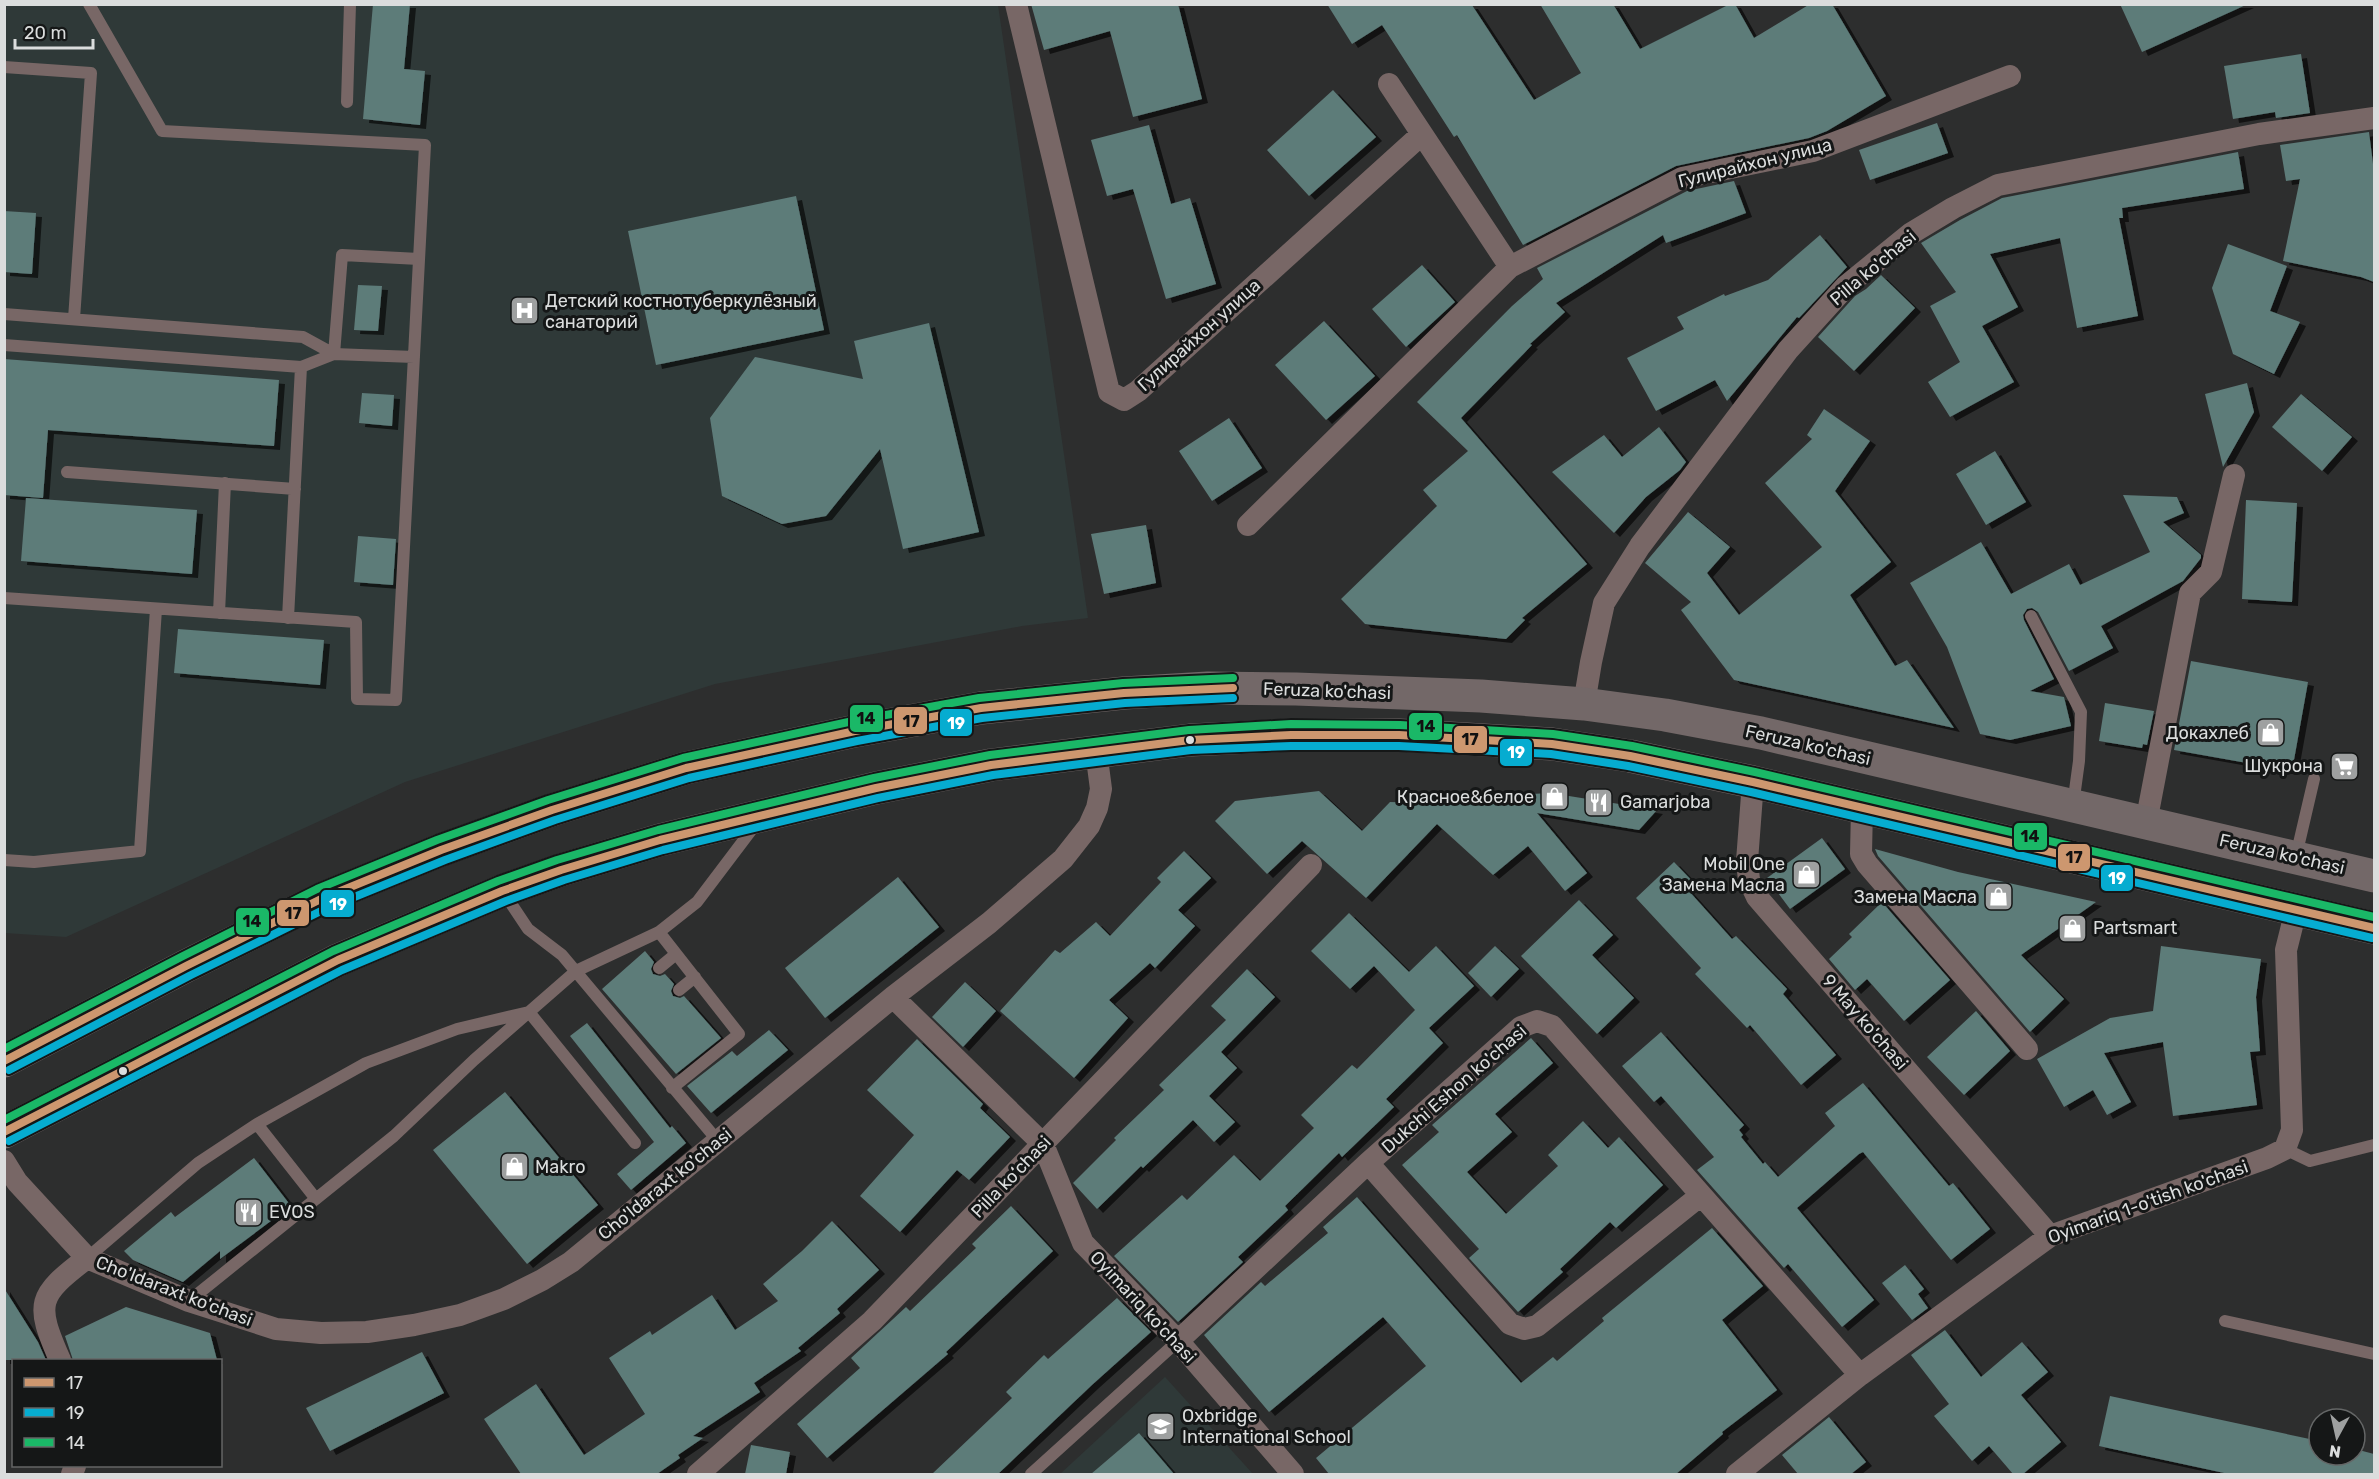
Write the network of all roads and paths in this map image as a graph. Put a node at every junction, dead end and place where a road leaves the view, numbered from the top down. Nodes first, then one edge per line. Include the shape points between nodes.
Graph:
1 (89, 4) edge
2 (350, 4) edge
3 (1016, 4) edge
4 (4, 67) edge
5 (2010, 76) dead end
6 (1389, 84) dead end
7 (347, 102) dead end
8 (2374, 118) edge
9 (1421, 135) junction
10 (419, 259) junction
11 (1510, 267) junction
12 (4, 314) edge
13 (74, 319) junction
14 (4, 345) edge
15 (334, 354) junction
16 (414, 357) junction
17 (301, 367) junction
18 (67, 472) dead end
19 (2234, 475) dead end
20 (225, 483) junction
21 (295, 489) junction
22 (1248, 525) dead end
23 (4, 598) edge
24 (156, 609) junction
25 (219, 614) junction
26 (2031, 616) dead end
27 (288, 618) junction
28 (1584, 704) junction
29 (1096, 751) junction
30 (2314, 779) dead end
31 (1753, 782) junction
32 (2073, 806) junction
33 (1862, 807) junction
34 (763, 813) junction
35 (2145, 823) junction
36 (2065, 855) junction
37 (2296, 858) junction
38 (4, 860) edge
39 (1311, 865) dead end
40 (2374, 876) edge
41 (502, 891) junction
42 (2296, 910) junction
43 (2374, 928) edge
44 (659, 932) junction
45 (676, 954) junction
46 (659, 968) dead end
47 (576, 972) junction
48 (695, 977) junction
49 (679, 990) dead end
50 (893, 997) junction
51 (529, 1012) junction
52 (2027, 1049) dead end
53 (4, 1061) edge
54 (672, 1088) junction
55 (257, 1124) junction
56 (4, 1132) edge
57 (718, 1141) junction
58 (635, 1143) dead end
59 (1043, 1144) junction
60 (2374, 1145) edge
61 (2285, 1149) junction
62 (4, 1161) edge
63 (1368, 1163) junction
64 (1700, 1196) junction
65 (316, 1199) junction
66 (2050, 1236) junction
67 (87, 1258) junction
68 (189, 1301) junction
69 (2225, 1321) dead end
70 (1178, 1341) junction
71 (2374, 1354) edge
72 (60, 1359) edge
73 (1860, 1375) junction
74 (698, 1474) edge
75 (1030, 1474) edge
76 (1293, 1474) edge
77 (1737, 1474) edge

1 - 10 lane via 162,131 425,145
2 - 7 lane
3 - 9 street, Гулирайхон улица via 1109,392 1124,400
4 - 13 lane via 91,73
5 - 11 street, Гулирайхон улица via 1813,151 1682,178
6 - 9 street
8 - 28 street, Pilla ko'chasi via 2259,134 1998,185 1910,234 1846,286 1788,350 1640,546 1604,603
9 - 11 street
10 - 15 lane via 342,255
10 - 16 lane
11 - 22 street, Гулирайхон улица
12 - 13 lane
13 - 15 lane via 303,338
14 - 17 lane
15 - 16 lane
15 - 17 lane
16 - 27 lane via 396,700 357,699 356,622
17 - 21 lane
18 - 20 lane
19 - 35 street via 2211,572 2190,593
20 - 21 lane
20 - 25 lane
21 - 27 lane
23 - 24 lane
24 - 25 lane
24 - 38 lane via 140,851 34,862
25 - 27 lane
26 - 32 lane via 2081,712
28 - 32 main road, Feruza ko'chasi via 1761,733
28 - 53 main road, Feruza ko'chasi via 1296,689 1208,688 1124,693 981,708 686,768 530,818 321,899
29 - 31 main road via 1190,740 1399,735 1552,744
29 - 34 main road via 991,765
29 - 50 street, Cho'ldaraxt ko'chasi via 1099,798 1089,826 1063,860
30 - 37 lane
31 - 33 main road
31 - 66 street, 9 May ko'chasi via 1747,861 1749,880 1757,897
32 - 35 main road, Feruza ko'chasi
32 - 36 main road via 2084,818 2088,834 2080,848
33 - 36 main road
33 - 52 street via 1861,854 1867,864
34 - 41 main road via 660,840
34 - 44 lane via 697,902
35 - 37 main road, Feruza ko'chasi
36 - 42 main road
37 - 40 main road, Feruza ko'chasi
39 - 59 street, Pilla ko‘chasi
41 - 47 lane via 528,929 562,955
41 - 56 main road via 338,960
42 - 43 main road
42 - 61 street via 2286,950 2292,1130
44 - 45 lane
44 - 47 lane
45 - 46 lane
45 - 48 lane
47 - 51 lane
47 - 54 lane via 612,1007
48 - 49 lane
48 - 54 lane via 739,1034
50 - 57 street, Cho'ldaraxt ko'chasi
50 - 59 street, Oyimariq ko'chasi
51 - 55 lane via 457,1029 366,1063
51 - 58 lane
51 - 65 lane via 394,1136
54 - 57 lane
55 - 65 lane
55 - 67 lane via 198,1163
57 - 68 street, Cho'ldaraxt ko'chasi via 571,1262 504,1299 460,1315 379,1330 321,1333 276,1329
59 - 70 street, Oyimariq ko'chasi via 1083,1244
59 - 74 street, Pilla ko‘chasi via 872,1321
60 - 61 lane via 2310,1161
61 - 66 street, Oyimariq 1-o'tish ko'chasi
62 - 67 street, Cho'ldaraxt ko'chasi via 17,1182
63 - 64 street via 1510,1324 1524,1329 1537,1326
63 - 64 street, Dukchi Eshon ko'chasi via 1521,1027 1537,1021 1552,1026
63 - 70 street, Dukchi Eshon ko'chasi
64 - 73 street, Dukchi Eshon ko'chasi
65 - 68 lane
66 - 73 street, Oyimariq 1-o'tish ko'chasi
67 - 68 street, Cho'ldaraxt ko'chasi
67 - 72 street, Cho'ldaraxt ko'chasi via 61,1277 43,1310
69 - 71 lane
70 - 75 lane
70 - 76 street, Oyimariq ko'chasi
73 - 77 street, Oyimariq 1-o'tish ko'chasi

